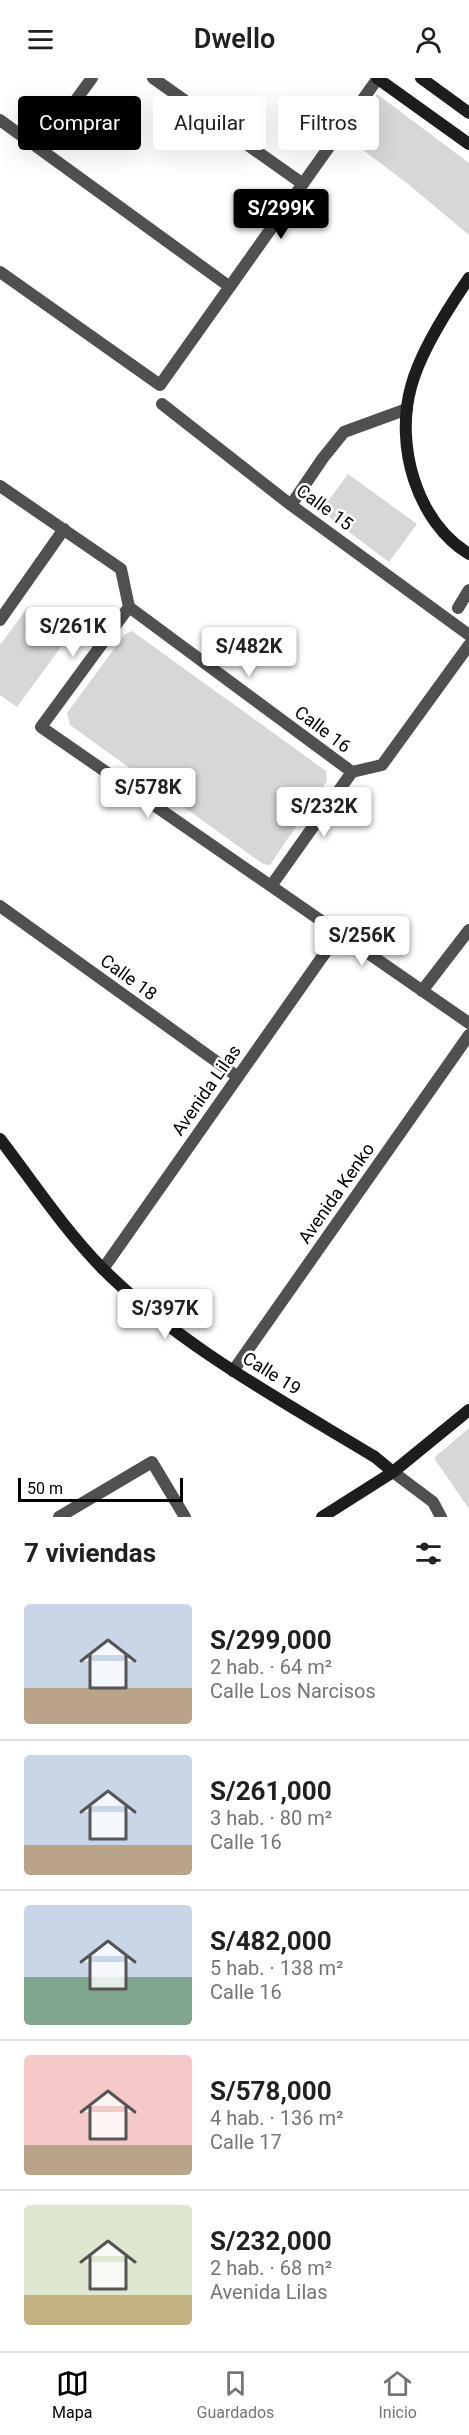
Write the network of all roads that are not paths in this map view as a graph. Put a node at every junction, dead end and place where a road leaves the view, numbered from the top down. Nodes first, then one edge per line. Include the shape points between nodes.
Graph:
1 (92, 78) edge
2 (153, 78) edge
3 (378, 78) edge
4 (421, 78) edge
5 (79, 96) edge
6 (469, 113) edge
7 (0, 120) edge
8 (18, 133) edge
9 (469, 144) edge
10 (41, 150) edge
11 (303, 184) junction
12 (0, 272) edge
13 (469, 278) edge
14 (230, 287) junction
15 (162, 404) dead end
16 (407, 409) junction
17 (0, 486) edge
18 (291, 505) junction
19 (64, 529) junction
20 (469, 554) edge
21 (469, 590) edge
22 (129, 607) junction
23 (458, 608) dead end
24 (0, 620) edge
25 (469, 635) edge
26 (469, 645) edge
27 (352, 772) junction
28 (271, 886) junction
29 (0, 906) edge
30 (469, 930) edge
31 (339, 933) junction
32 (422, 991) junction
33 (469, 1023) edge
34 (469, 1035) edge
35 (238, 1077) junction
36 (0, 1139) edge
37 (103, 1269) junction
38 (233, 1371) junction
39 (469, 1410) edge
40 (393, 1472) junction
41 (59, 1517) edge
42 (185, 1517) edge
43 (322, 1517) edge
44 (441, 1517) edge

1 - 5 street
2 - 11 street
3 - 9 street
3 - 11 street
4 - 6 street
7 - 8 street
10 - 14 street
11 - 14 street
12 - 14 street via 160,385
13 - 16 street via 420,364
15 - 18 street, Calle 15
16 - 18 street via 344,432
16 - 20 street via 409,457 420,497 444,532
17 - 19 street
18 - 25 street, Calle 15
19 - 22 street via 121,569
19 - 24 street
21 - 23 street
22 - 27 street, Calle 16
22 - 28 street via 41,727
26 - 27 street via 382,765
27 - 28 street
28 - 31 street
29 - 35 street, Calle 18
30 - 32 street
31 - 32 street
31 - 35 street, Avenida Lilas
32 - 33 street
34 - 38 street, Avenida Kenko
35 - 37 street, Avenida Lilas
36 - 37 street, Calle 19 via 57,1216
37 - 38 street, Calle 19 via 141,1303
38 - 40 street, Calle 19 via 375,1457
39 - 40 street
40 - 43 street
40 - 44 street, Calle 19 via 433,1502
41 - 42 street via 152,1462

